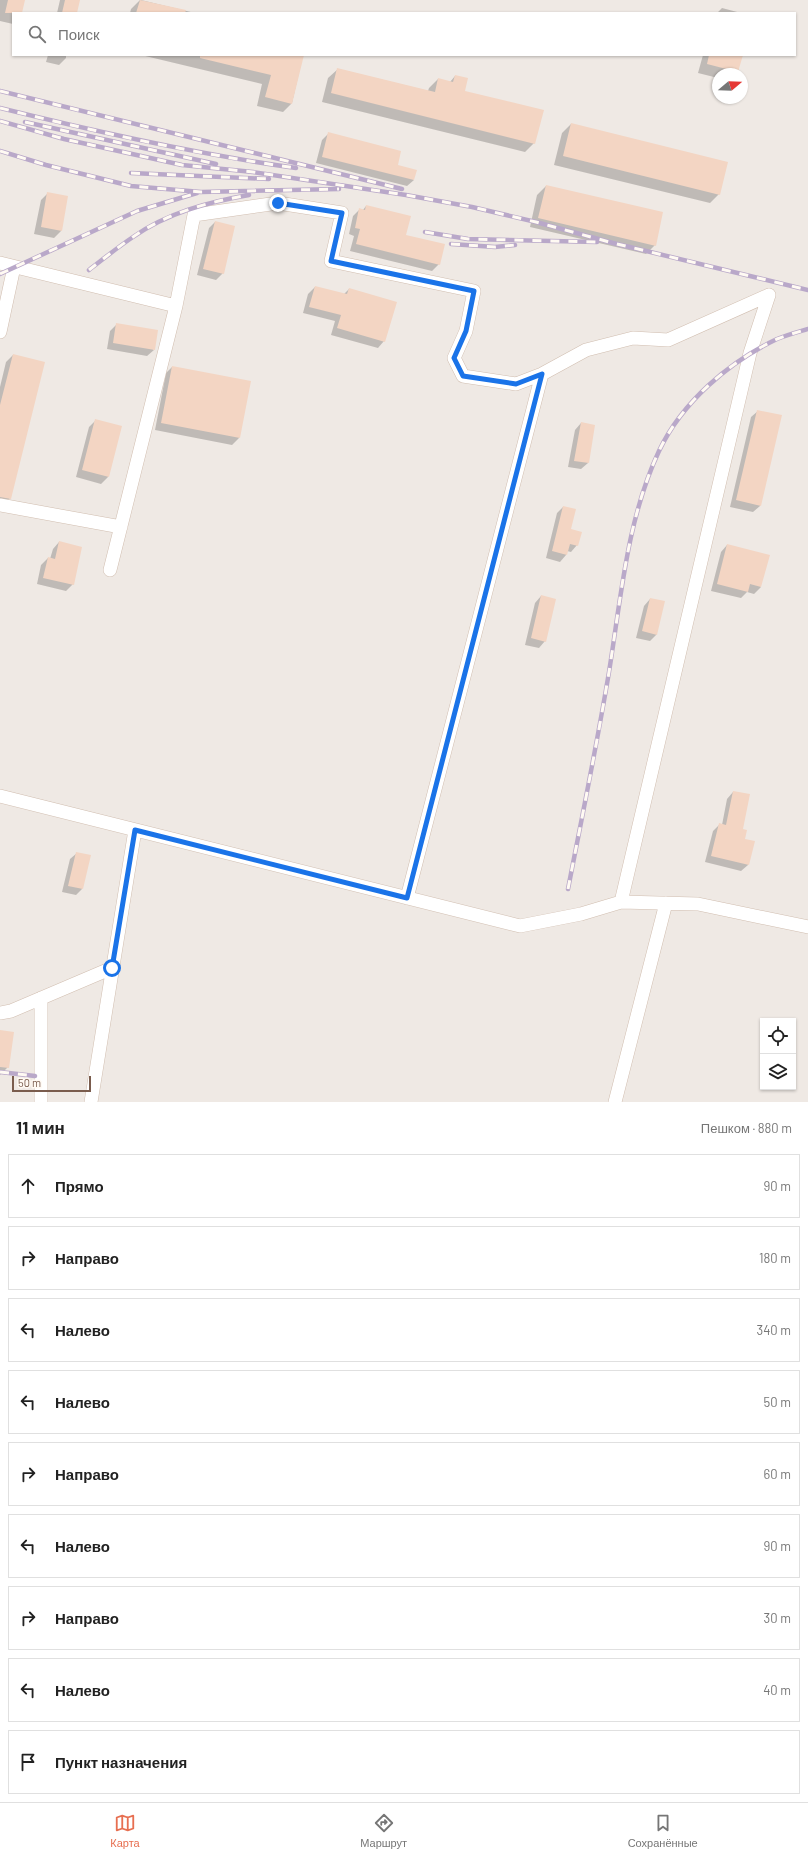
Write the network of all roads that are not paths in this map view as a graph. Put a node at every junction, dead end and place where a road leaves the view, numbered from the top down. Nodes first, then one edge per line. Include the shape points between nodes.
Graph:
1 (0, 263) edge
2 (14, 267) junction
3 (176, 306) junction
4 (2, 318) edge
5 (0, 332) edge
6 (542, 374) junction
7 (0, 505) edge
8 (121, 527) junction
9 (110, 570) dead end
10 (0, 796) edge
11 (135, 830) junction
12 (407, 898) junction
13 (621, 902) junction
14 (666, 903) junction
15 (808, 927) edge
16 (112, 968) junction
17 (41, 998) junction
18 (0, 1013) edge
19 (41, 1102) edge
20 (90, 1102) edge
21 (615, 1102) edge

1 - 2 lane
2 - 3 lane
2 - 4 lane
3 - 6 lane via 194,215 278,203 335,211 342,213 331,261 474,291 466,331 454,358 463,376 516,384
3 - 8 lane
4 - 5 lane
6 - 12 lane
6 - 13 lane via 586,350 633,338 668,340 769,295 750,353
7 - 8 lane
8 - 9 lane
10 - 11 lane
11 - 12 lane
11 - 16 lane
12 - 13 lane via 520,926 581,914
13 - 14 lane
14 - 15 lane via 698,904
14 - 21 lane
16 - 17 lane
16 - 20 lane
17 - 18 lane
17 - 19 lane

